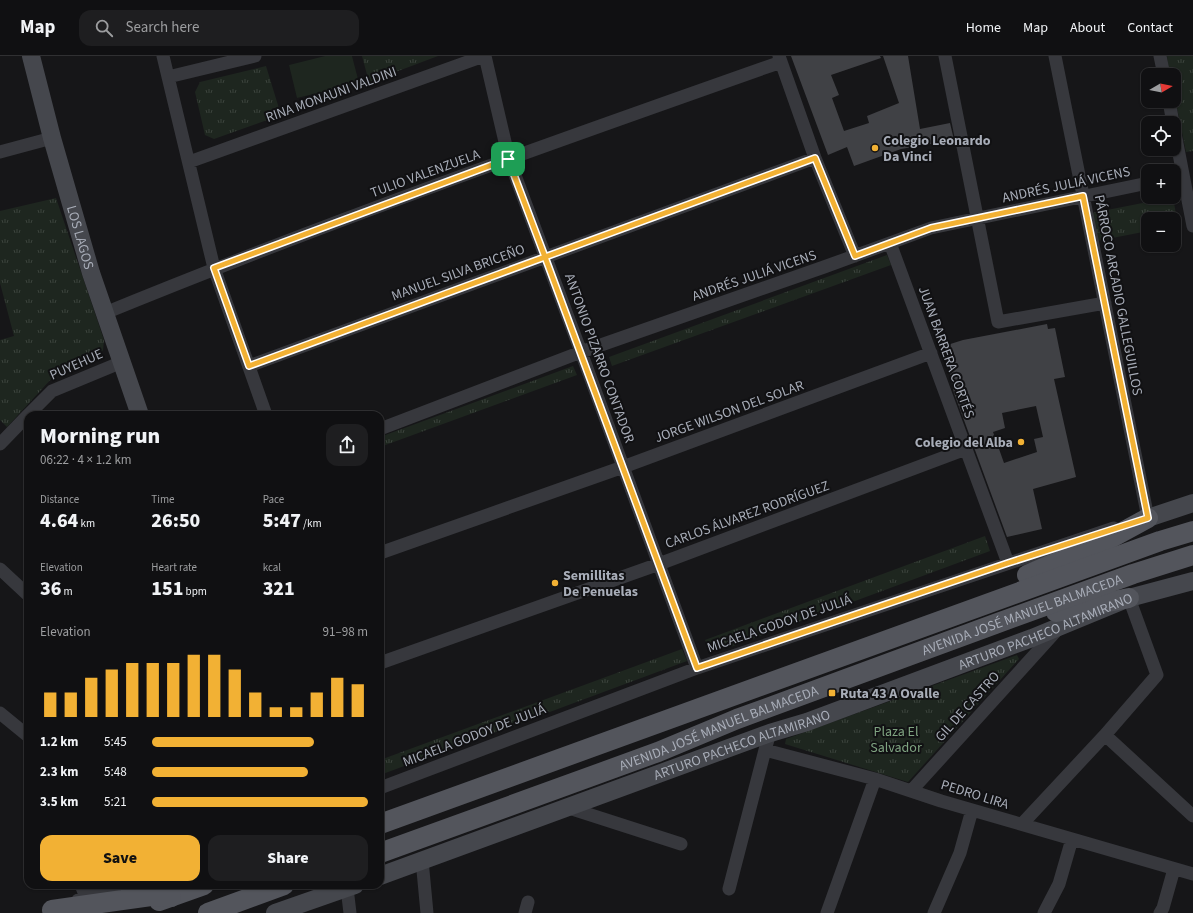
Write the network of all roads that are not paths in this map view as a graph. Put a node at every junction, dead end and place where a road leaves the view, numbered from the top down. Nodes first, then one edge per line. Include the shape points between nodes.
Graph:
1 (31, 56) edge
2 (163, 56) edge
3 (255, 56) edge
4 (485, 56) edge
5 (945, 56) edge
6 (1055, 56) edge
7 (1160, 56) edge
8 (780, 59) edge
9 (1163, 68) edge
10 (168, 77) junction
11 (52, 138) junction
12 (0, 152) edge
13 (1179, 156) edge
14 (815, 158) junction
15 (508, 159) junction
16 (189, 162) junction
17 (1183, 176) edge
18 (1141, 184) edge
19 (1083, 196) junction
20 (977, 219) junction
21 (1193, 226) edge
22 (890, 243) junction
23 (855, 256) junction
24 (545, 257) junction
25 (214, 268) junction
26 (1105, 303) junction
27 (105, 313) junction
28 (581, 352) junction
29 (931, 353) junction
30 (122, 362) junction
31 (249, 366) junction
32 (32, 411) edge
33 (139, 411) edge
34 (265, 411) edge
35 (24, 418) edge
36 (384, 427) edge
37 (2, 437) edge
38 (966, 449) junction
39 (623, 467) junction
40 (1193, 503) edge
41 (1148, 518) junction
42 (1193, 531) edge
43 (384, 552) edge
44 (1193, 555) edge
45 (1008, 563) junction
46 (659, 564) junction
47 (0, 569) edge
48 (1193, 581) edge
49 (24, 591) edge
50 (1129, 598) junction
51 (940, 620) junction
52 (995, 624) junction
53 (1062, 625) junction
54 (384, 662) edge
55 (697, 668) junction
56 (0, 713) edge
57 (24, 733) edge
58 (1105, 735) junction
59 (768, 741) junction
60 (875, 779) junction
61 (384, 786) edge
62 (911, 791) junction
63 (566, 807) junction
64 (972, 810) junction
65 (1193, 816) edge
66 (384, 823) edge
67 (1022, 824) junction
68 (1072, 839) junction
69 (681, 844) dead end
70 (384, 852) edge
71 (422, 860) junction
72 (1174, 869) junction
73 (384, 874) edge
74 (1193, 874) edge
75 (95, 889) edge
76 (193, 889) edge
77 (273, 889) edge
78 (343, 889) edge
79 (351, 889) edge
80 (729, 889) dead end
81 (84, 891) edge
82 (171, 897) junction
83 (48, 912) edge
84 (127, 913) edge
85 (208, 913) edge
86 (275, 913) edge
87 (350, 913) edge
88 (427, 913) edge
89 (827, 913) edge
90 (934, 913) edge
91 (1044, 913) edge
92 (1160, 913) edge

1 - 11 street, LOS LAGOS
2 - 10 street
3 - 10 street
4 - 15 street, ANTONIO PIZARRO CONTADOR
4 - 16 street, RINA MONAUNI VALDINI
5 - 20 street
6 - 19 street, PÁRROCO ARCADIO GALLEGUILLOS
7 - 9 street
8 - 14 street
8 - 15 street, TULIO VALENZUELA
10 - 16 street
11 - 12 street
11 - 27 street, LOS LAGOS
13 - 17 street
14 - 23 street
14 - 24 street, MANUEL SILVA BRICEÑO
15 - 24 street, ANTONIO PIZARRO CONTADOR
15 - 25 street, TULIO VALENZUELA
16 - 25 street
17 - 21 street
18 - 19 street, ANDRÉS JULIÁ VICENS
19 - 20 street, ANDRÉS JULIÁ VICENS
19 - 26 street, PÁRROCO ARCADIO GALLEGUILLOS
20 - 22 street, ANDRÉS JULIÁ VICENS via 931,228
20 - 26 street via 998,322
22 - 23 street, ANDRÉS JULIÁ VICENS
22 - 29 street, JUAN BARRERA CORTÉS
23 - 28 street, ANDRÉS JULIÁ VICENS
24 - 28 street, ANTONIO PIZARRO CONTADOR
24 - 31 street, MANUEL SILVA BRICEÑO
25 - 27 street, TULIO VALENZUELA
25 - 31 street
26 - 41 street, PÁRROCO ARCADIO GALLEGUILLOS
27 - 30 street, LOS LAGOS
28 - 36 street, ANDRÉS JULIÁ VICENS
28 - 39 street, ANTONIO PIZARRO CONTADOR
29 - 38 street, JUAN BARRERA CORTÉS
29 - 39 street, JORGE WILSON DEL SOLAR
30 - 32 street, PUYEHUE via 52,391
30 - 33 street, LOS LAGOS
31 - 34 street
35 - 37 street, PUYEHUE
38 - 45 street, JUAN BARRERA CORTÉS
38 - 46 street, CARLOS ÁLVAREZ RODRÍGUEZ
39 - 43 street, JORGE WILSON DEL SOLAR
39 - 46 street, ANTONIO PIZARRO CONTADOR
40 - 41 street
41 - 45 street, MICAELA GODOY DE JULIÁ
41 - 51 main road via 1104,542 994,590
42 - 51 main road, AVENIDA JOSÉ MANUEL BALMACEDA via 1160,540
44 - 52 main road, AVENIDA JOSÉ MANUEL BALMACEDA
45 - 55 street, MICAELA GODOY DE JULIÁ
46 - 54 street, CARLOS ÁLVAREZ RODRÍGUEZ
46 - 55 street, ANTONIO PIZARRO CONTADOR
47 - 49 street
48 - 50 street, ARTURO PACHECO ALTAMIRANO
50 - 52 main road
50 - 53 street, ARTURO PACHECO ALTAMIRANO
50 - 58 street via 1158,675
51 - 66 main road, AVENIDA JOSÉ MANUEL BALMACEDA
52 - 70 main road, AVENIDA JOSÉ MANUEL BALMACEDA via 737,719 658,752
53 - 59 street, ARTURO PACHECO ALTAMIRANO via 808,722
53 - 62 street, GIL DE CASTRO
55 - 61 street, MICAELA GODOY DE JULIÁ
56 - 57 street
58 - 65 street
58 - 67 street
59 - 60 street, PEDRO LIRA
59 - 63 street, ARTURO PACHECO ALTAMIRANO
59 - 80 street
60 - 62 street, PEDRO LIRA
60 - 89 street
62 - 64 street, PEDRO LIRA
63 - 69 street
63 - 71 street, ARTURO PACHECO ALTAMIRANO
64 - 67 street, PEDRO LIRA
64 - 90 street via 960,852
67 - 68 street, PEDRO LIRA
68 - 72 street, PEDRO LIRA
68 - 91 street via 1059,884
71 - 73 street, ARTURO PACHECO ALTAMIRANO
71 - 88 street
72 - 74 street, PEDRO LIRA
72 - 92 street
75 - 81 street
76 - 82 main road
77 - 85 main road
78 - 86 street
79 - 87 street
81 - 83 street
82 - 83 main road via 151,896
82 - 84 main road

